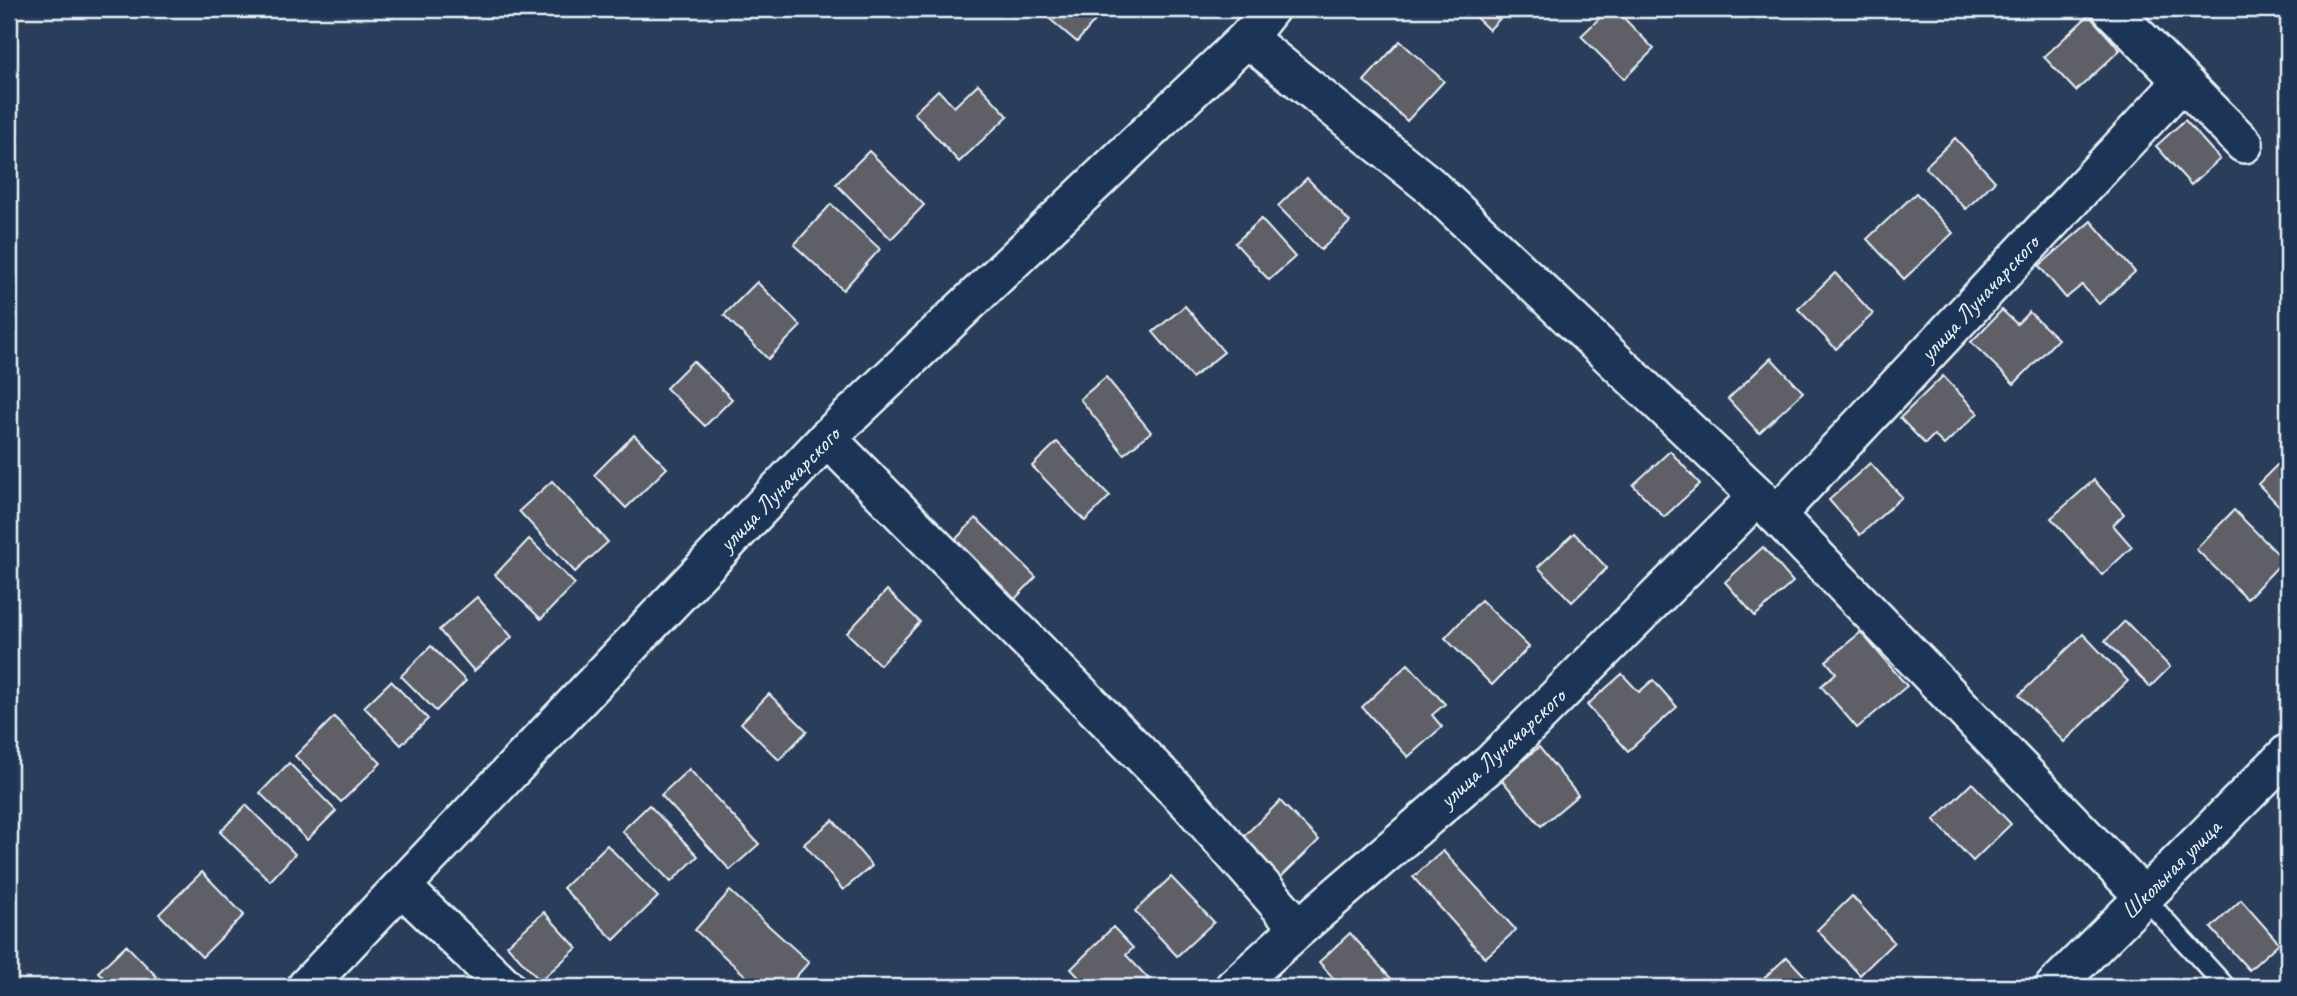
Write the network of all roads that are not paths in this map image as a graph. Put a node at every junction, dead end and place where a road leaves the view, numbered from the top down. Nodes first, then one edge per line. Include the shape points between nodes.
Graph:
1 (1270, 9) edge
2 (2111, 9) edge
3 (1247, 38) junction
4 (2182, 82) junction
5 (2244, 144) dead end
6 (827, 438) junction
7 (1767, 505) junction
8 (2288, 753) edge
9 (402, 887) junction
10 (2143, 896) junction
11 (1299, 928) junction
12 (306, 987) edge
13 (506, 987) edge
14 (1234, 987) edge
15 (2054, 987) edge
16 (2226, 987) edge

1 - 3 street, улица Луначарского
2 - 4 street
3 - 6 street, улица Луначарского
3 - 7 street via 1428,184
4 - 5 street
4 - 7 street, улица Луначарского
6 - 9 street, улица Луначарского
6 - 11 street via 1189,803
7 - 10 street
7 - 11 street, улица Луначарского via 1491,763
8 - 10 street, Школьная улица
9 - 12 street, улица Луначарского
9 - 13 street
10 - 15 street, Школьная улица
10 - 16 lane
11 - 14 street, улица Луначарского

